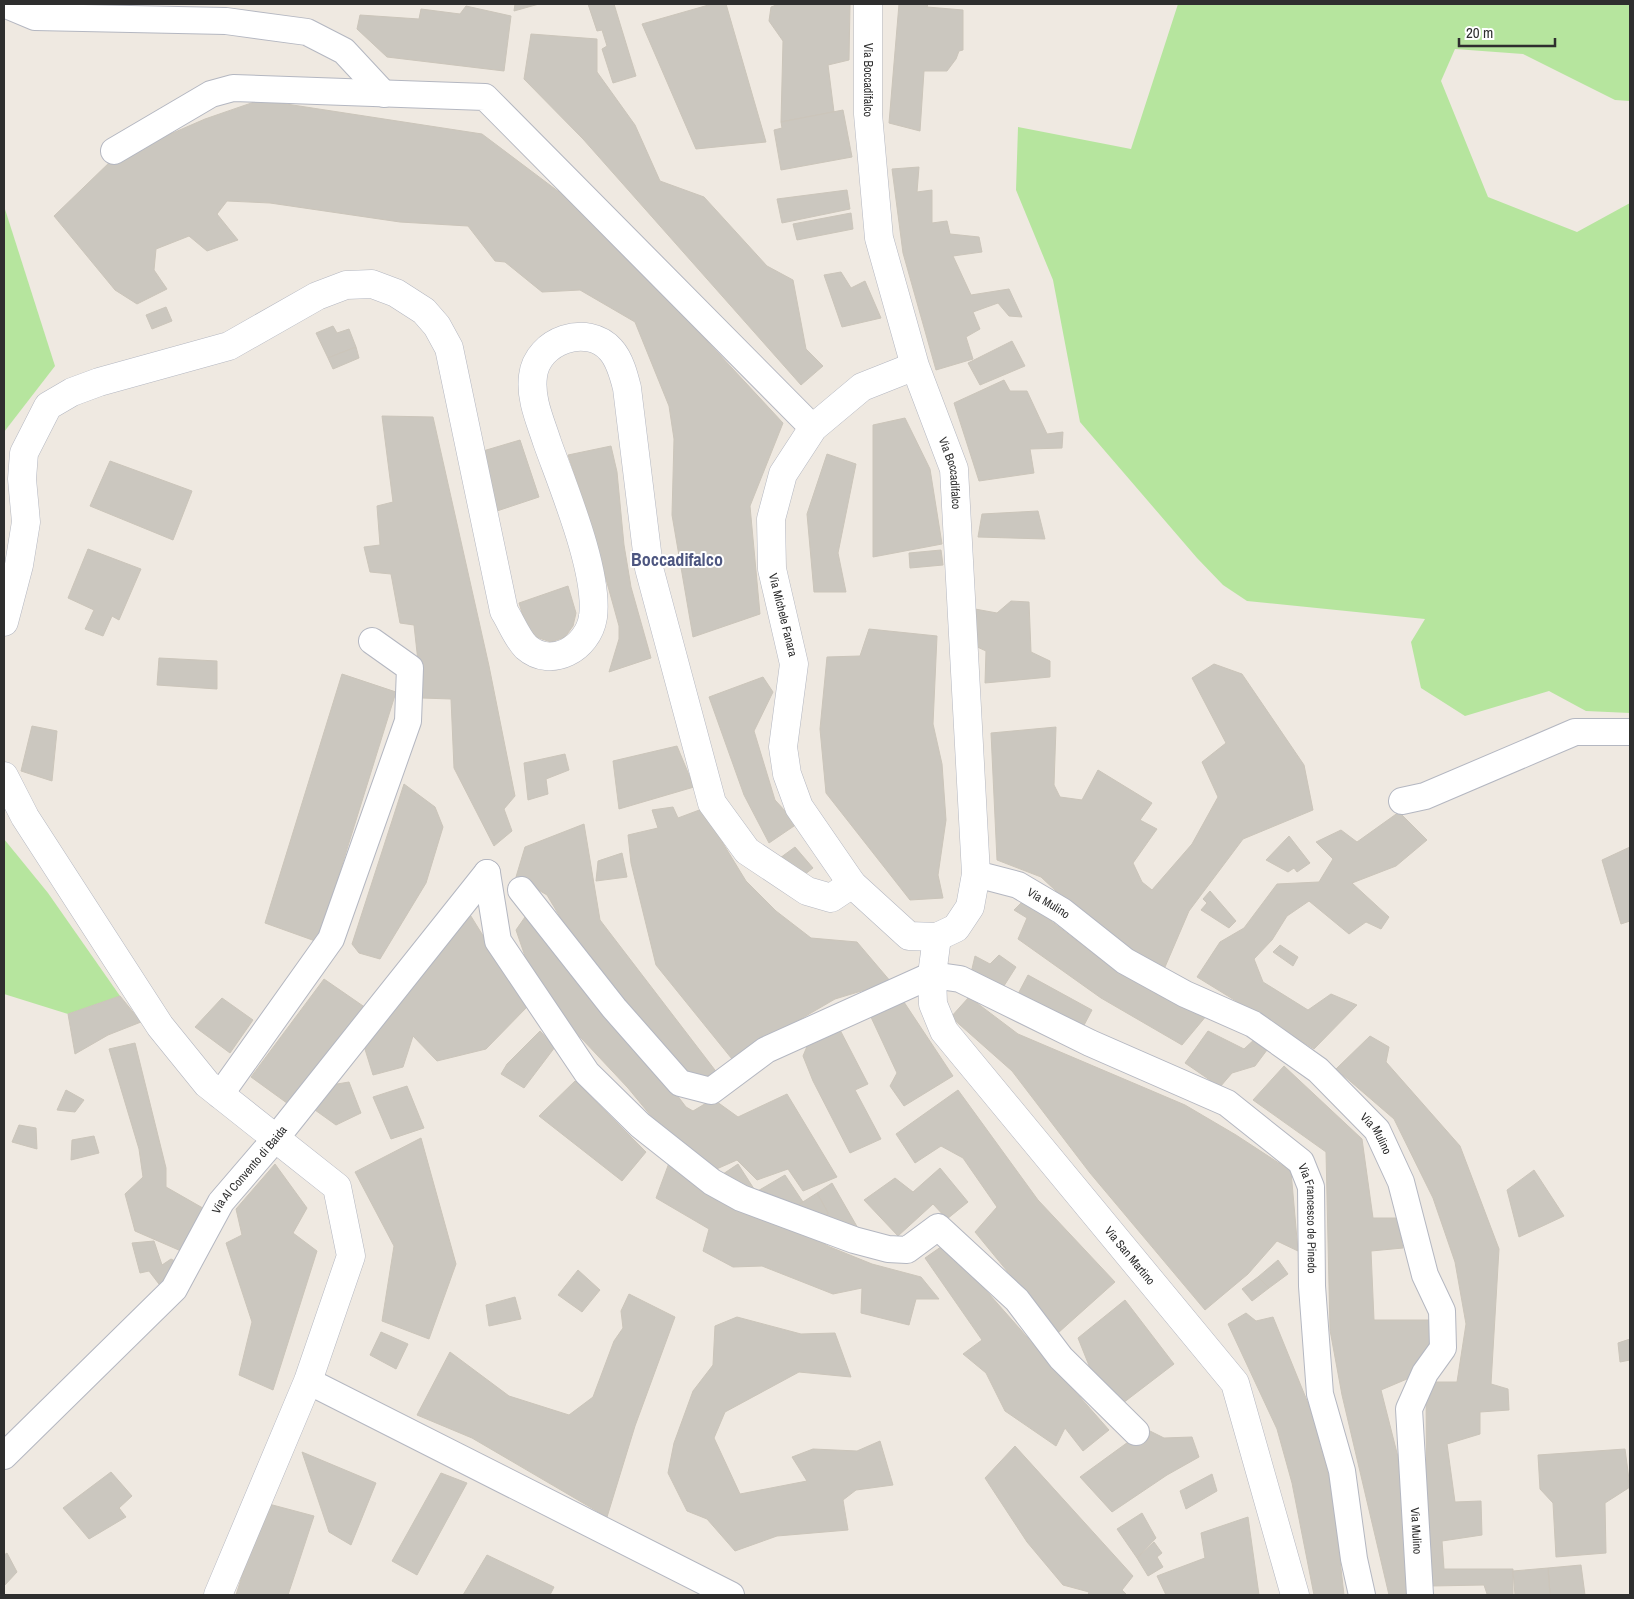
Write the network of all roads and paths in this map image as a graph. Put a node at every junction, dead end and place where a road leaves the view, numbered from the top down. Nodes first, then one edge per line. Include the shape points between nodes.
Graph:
1 (4, 4) edge
2 (156, 4) edge
3 (868, 4) edge
4 (120, 19) junction
5 (384, 94) junction
6 (114, 151) dead end
7 (915, 366) junction
8 (813, 428) junction
9 (4, 622) edge
10 (372, 641) dead end
11 (1630, 732) edge
12 (4, 776) edge
13 (1402, 801) dead end
14 (976, 874) junction
15 (852, 884) junction
16 (521, 890) dead end
17 (937, 937) junction
18 (932, 975) junction
19 (220, 1095) junction
20 (276, 1138) junction
21 (308, 1380) junction
22 (1136, 1432) dead end
23 (4, 1456) edge
24 (692, 1587) edge
25 (218, 1595) edge
26 (731, 1595) edge
27 (1295, 1595) edge
28 (1362, 1595) edge
29 (1420, 1595) edge

1 - 4 street via 35,17
2 - 4 street
3 - 7 street, Via Boccadifalco via 868,114 879,238
4 - 5 street via 226,21 307,32 344,51
5 - 6 street via 233,88 211,94
5 - 8 street via 485,97
7 - 8 street, Via Michele Fanara via 862,387
7 - 14 street, Via Boccadifalco via 954,469
8 - 15 street, Via Michele Fanara via 783,474 771,519 772,569 794,664 783,747 787,774 798,807
9 - 15 street via 26,522 22,479 24,453 48,406 99,382 228,346 317,296 346,285 372,284 396,293 424,311 449,348 504,611 524,646 539,656 556,656 574,650 587,637 593,620 594,601 580,537 533,400 533,375 540,356 556,341 592,338 611,349 627,388 649,568 712,803 747,851 807,891 831,898
10 - 19 street via 410,668 408,721 331,939
11 - 13 street via 1574,732 1426,796
12 - 19 street via 25,817 160,1026 207,1084
14 - 17 street, Via Boccadifalco via 970,907 956,928
14 - 29 street, Via Mulino via 1018,885 1062,912 1125,961 1185,994 1253,1024 1318,1070 1377,1130 1401,1182 1425,1275 1442,1311 1443,1348 1425,1373 1409,1409
15 - 17 street, Via Michele Fanara via 908,936
16 - 18 street via 614,1008 680,1083 711,1090 766,1050
17 - 18 street, Via San Martino
18 - 27 street, Via San Martino via 933,1004 944,1031 1234,1383
18 - 28 street, Via Francesco de Pinedo via 960,980 1090,1043 1227,1103 1301,1162 1311,1187 1312,1286 1320,1394 1342,1471
19 - 20 street
20 - 21 street via 337,1187 351,1256
20 - 22 street, Via Al Convento di Baida via 487,873 498,941 587,1072 640,1125 712,1182 741,1198 822,1229 871,1244 907,1250 938,1227 1017,1300 1061,1358
20 - 23 street, Via Al Convento di Baida via 221,1202 174,1289
21 - 24 street
21 - 25 street
24 - 26 street

